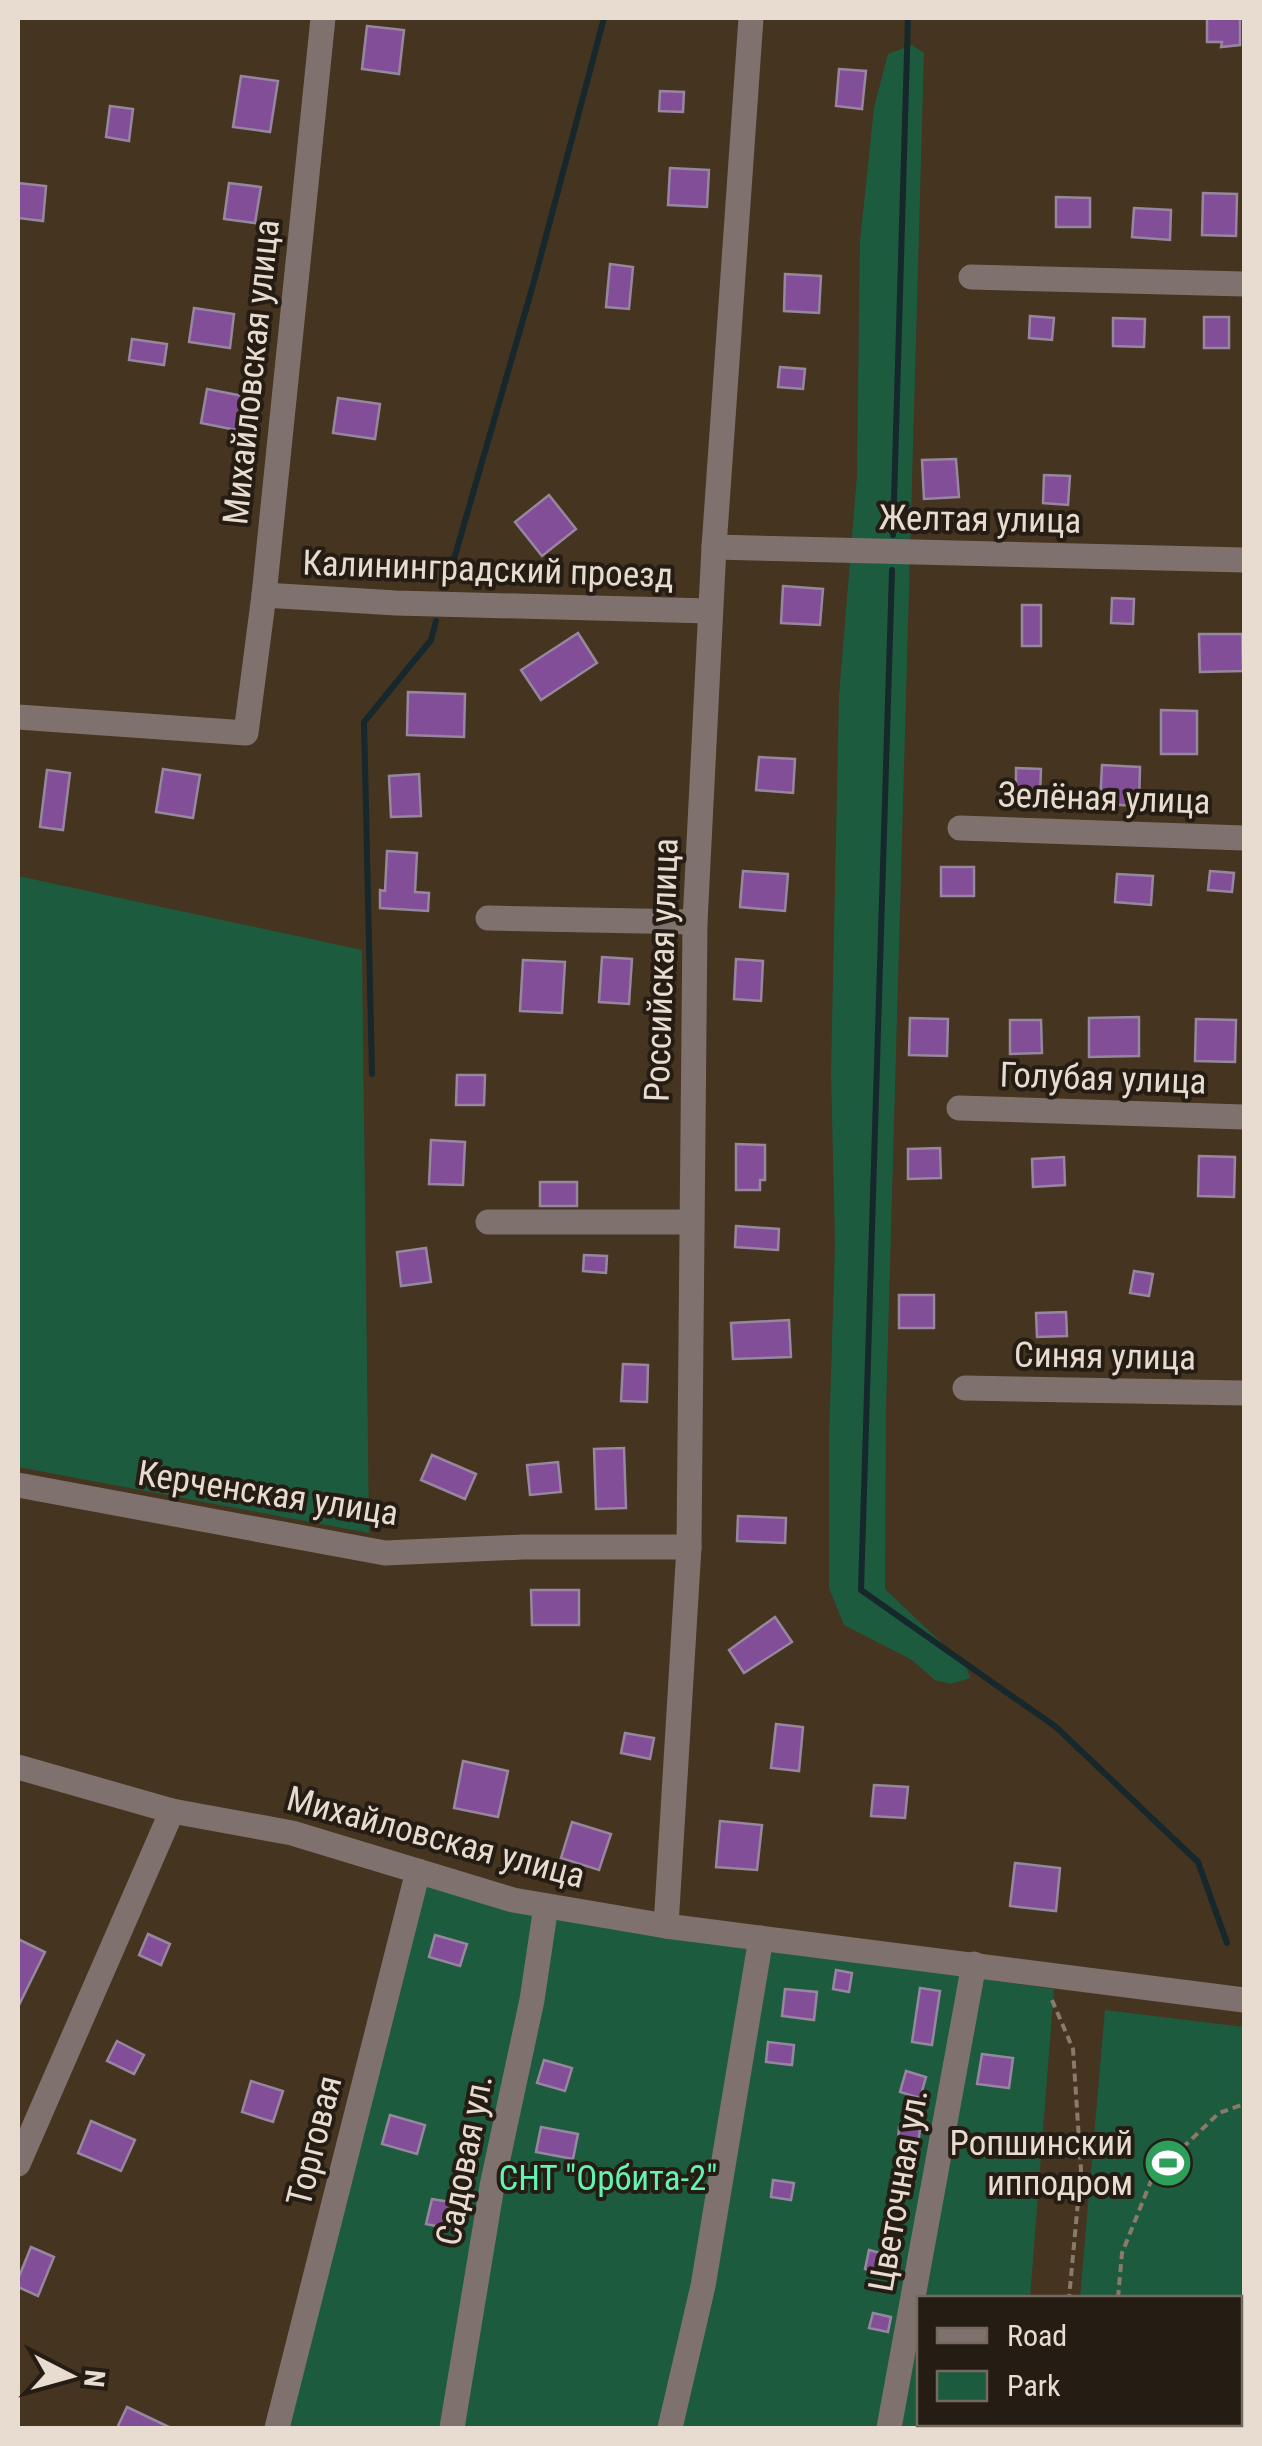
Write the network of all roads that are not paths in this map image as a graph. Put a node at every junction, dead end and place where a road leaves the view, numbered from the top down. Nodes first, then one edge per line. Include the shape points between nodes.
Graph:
1 (324, 18) edge
2 (751, 18) edge
3 (971, 277) dead end
4 (1244, 284) edge
5 (714, 547) junction
6 (1244, 560) edge
7 (264, 595) junction
8 (710, 611) junction
9 (18, 717) edge
10 (960, 828) dead end
11 (1244, 838) edge
12 (488, 918) dead end
13 (694, 922) junction
14 (959, 1108) dead end
15 (1244, 1117) edge
16 (488, 1222) dead end
17 (690, 1222) junction
18 (964, 1388) dead end
19 (1244, 1394) edge
20 (18, 1485) edge
21 (689, 1548) junction
22 (18, 1767) edge
23 (172, 1811) junction
24 (418, 1872) junction
25 (546, 1906) junction
26 (666, 1926) junction
27 (761, 1938) junction
28 (974, 1964) junction
29 (1244, 2000) edge
30 (18, 2164) edge
31 (277, 2428) edge
32 (452, 2428) edge
33 (670, 2428) edge
34 (889, 2428) edge

1 - 7 street, Михайловская улица
2 - 5 street, Российская улица
3 - 4 street
5 - 6 street, Желтая улица
5 - 8 street, Российская улица
7 - 8 street, Калининградский проезд
7 - 9 street, Михайловская улица via 246,733
8 - 13 street, Российская улица
10 - 11 street, Зелёная улица
12 - 13 street
13 - 17 street, Российская улица
14 - 15 street, Голубая улица
16 - 17 street
17 - 21 street, Российская улица
18 - 19 street, Синяя улица
20 - 21 street, Керченская улица via 385,1553
21 - 26 street, Российская улица
22 - 23 street, Михайловская улица
23 - 24 street, Михайловская улица via 292,1834
23 - 30 street
24 - 25 street, Михайловская улица
24 - 31 street, Торговая
25 - 26 street, Михайловская улица
25 - 32 street, Садовая ул.
26 - 27 street, Михайловская улица
27 - 28 street, Михайловская улица
27 - 33 street via 703,2286
28 - 29 street, Михайловская улица
28 - 34 street, Цветочная ул.

